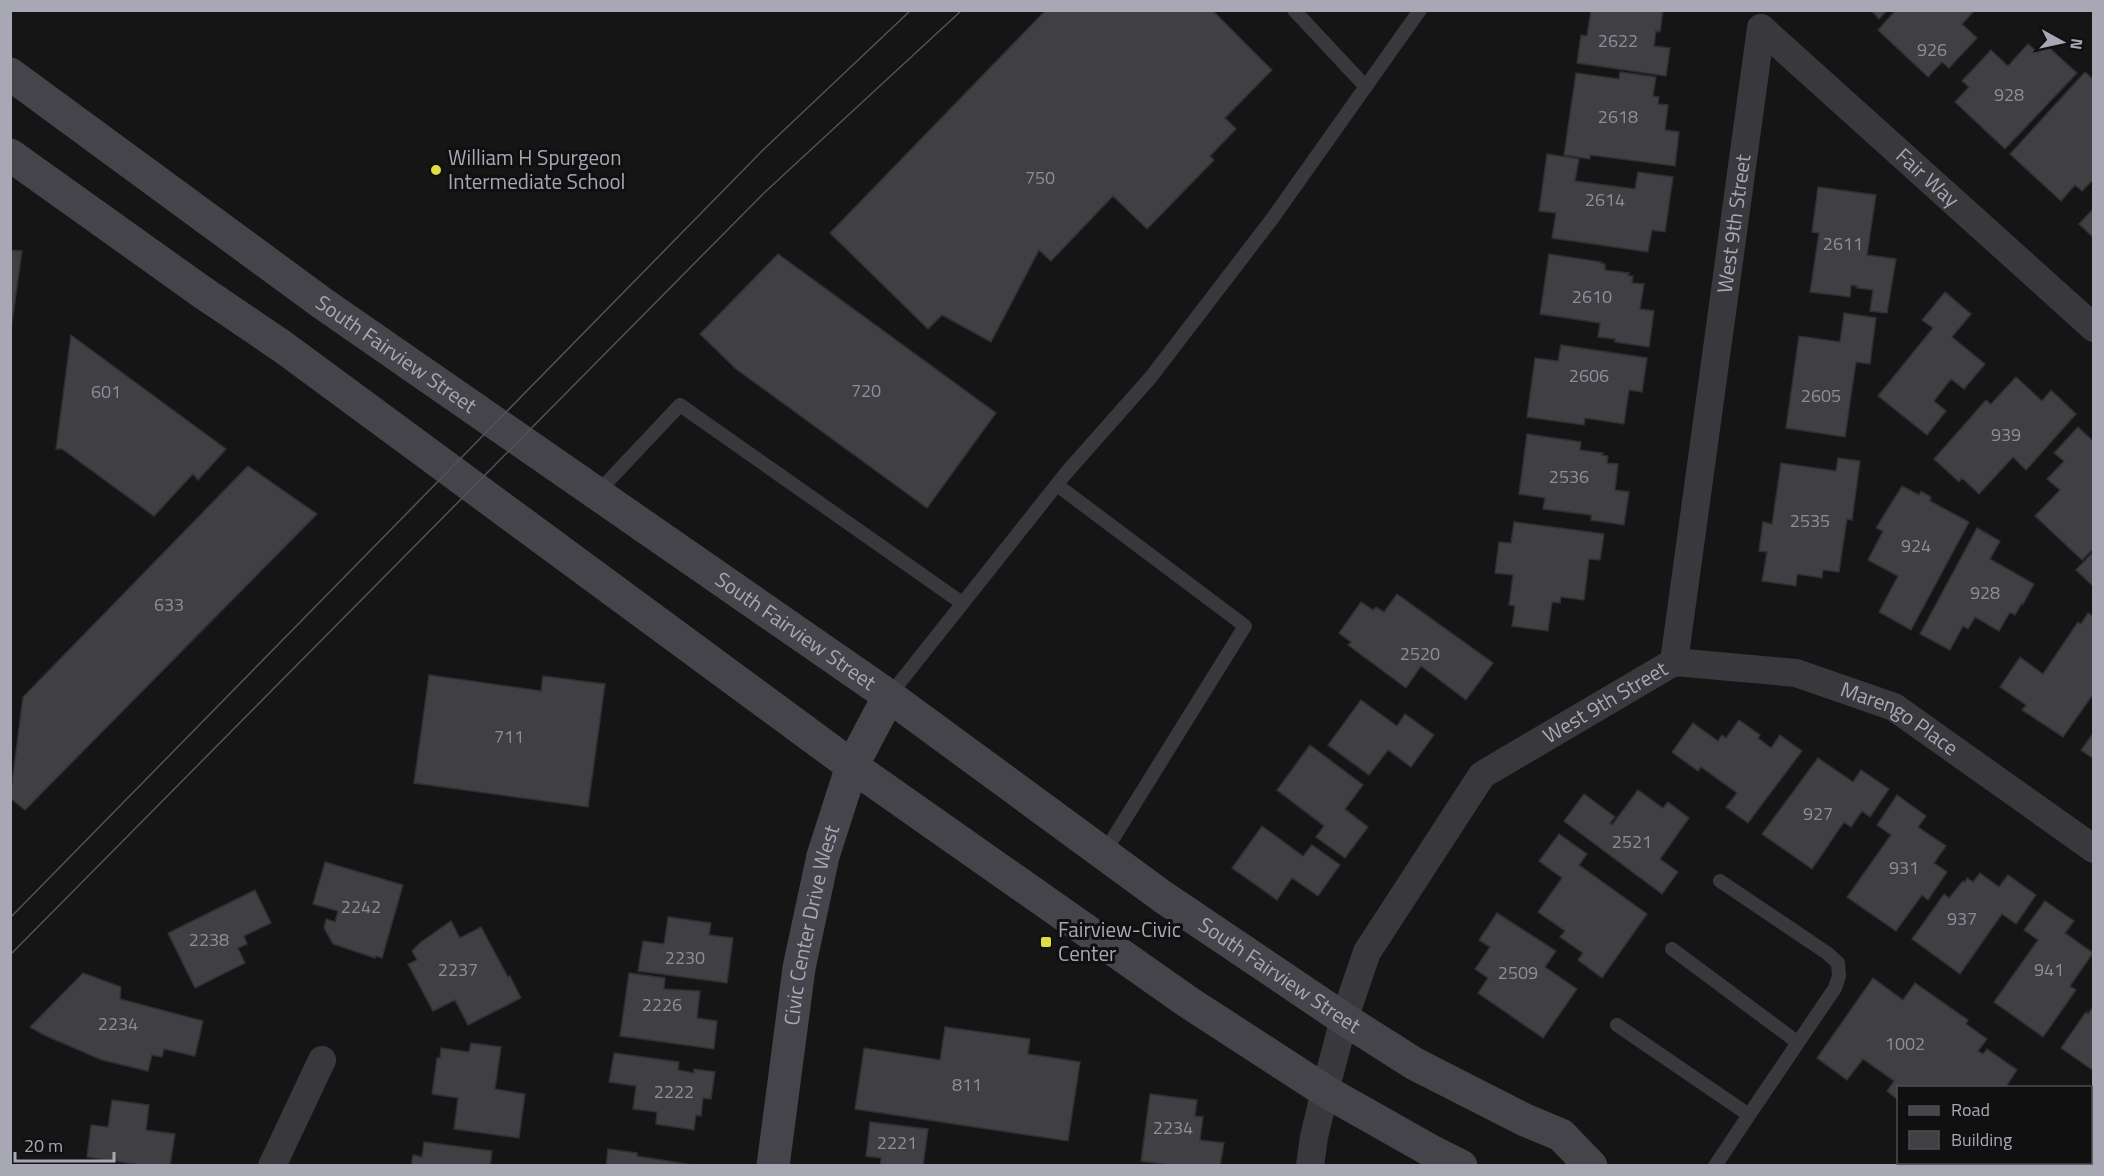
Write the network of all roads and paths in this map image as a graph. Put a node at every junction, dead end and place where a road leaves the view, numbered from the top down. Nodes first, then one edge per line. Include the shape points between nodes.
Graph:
1 (1294, 10) edge
2 (1420, 10) edge
3 (1761, 28) joint
4 (10, 74) edge
5 (1366, 87) junction
6 (10, 155) edge
7 (2094, 328) edge
8 (1057, 485) junction
9 (597, 493) junction
10 (962, 603) junction
11 (1674, 662) junction
12 (889, 696) junction
13 (852, 766) junction
14 (2094, 849) edge
15 (1104, 853) junction
16 (1720, 881) dead end
17 (1672, 949) dead end
18 (1344, 1019) junction
19 (1617, 1025) dead end
20 (1797, 1042) junction
21 (322, 1060) dead end
22 (1325, 1091) junction
23 (1749, 1115) junction
24 (272, 1166) edge
25 (773, 1166) edge
26 (1310, 1166) edge
27 (1461, 1166) edge
28 (1591, 1166) edge
29 (1715, 1166) edge

1 - 5 lane
2 - 5 lane
3 - 7 street, Fair Way
3 - 11 street, West 9th Street
4 - 9 main road, South Fairview Street via 322,303
5 - 8 lane via 1272,219 1151,377
6 - 13 main road via 284,347
8 - 10 lane
8 - 15 lane via 1245,626
9 - 10 lane via 680,405
9 - 12 main road, South Fairview Street
10 - 12 lane
11 - 14 street, Marengo Place via 1796,673 1894,707
11 - 18 street, West 9th Street via 1482,775 1367,952
12 - 13 main road, Civic Center Drive West
12 - 15 main road, South Fairview Street
13 - 22 main road via 1188,1002
13 - 25 main road, Civic Center Drive West via 823,856 799,968
15 - 18 main road, South Fairview Street
16 - 20 lane via 1838,963 1835,988
17 - 20 lane
18 - 22 street, West 9th Street
18 - 28 main road, South Fairview Street via 1469,1094 1561,1135
19 - 23 lane
20 - 23 lane
21 - 24 street
22 - 26 street, West 9th Street
22 - 27 main road
23 - 29 lane

